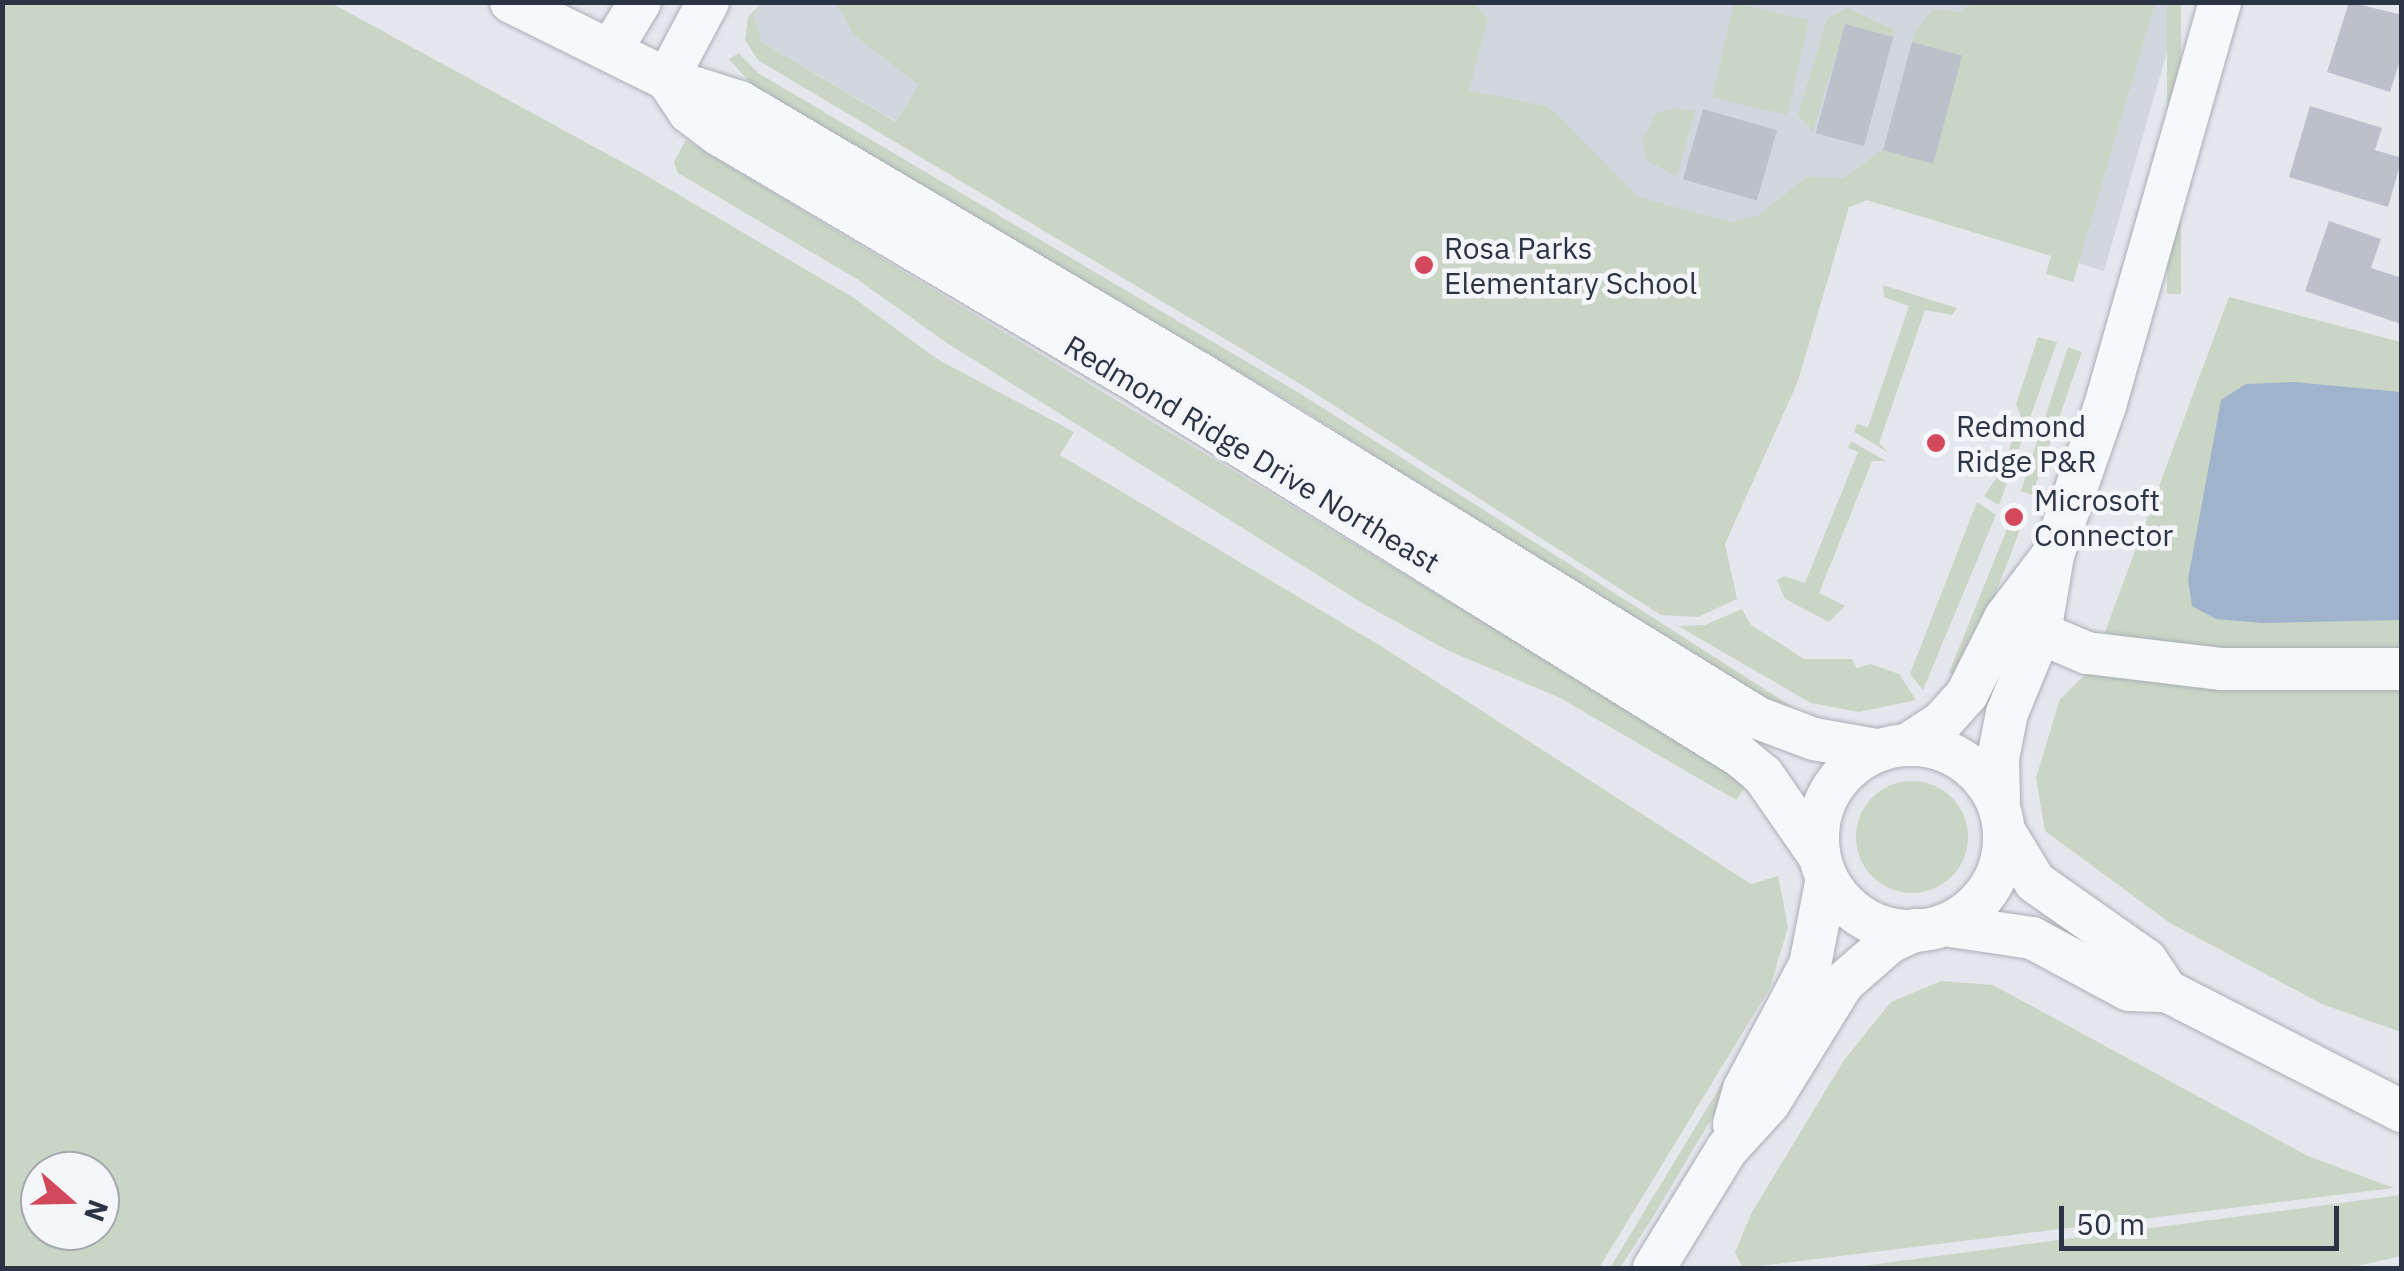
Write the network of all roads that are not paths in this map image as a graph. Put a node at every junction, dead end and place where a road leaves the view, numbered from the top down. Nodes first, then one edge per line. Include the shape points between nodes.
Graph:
1 (512, 2) edge
2 (640, 2) edge
3 (708, 2) edge
4 (2220, 2) edge
5 (612, 48) junction
6 (667, 79) junction
7 (2053, 555) junction
8 (2040, 633) junction
9 (2402, 669) edge
10 (1891, 748) junction
11 (2003, 818) junction
12 (1822, 868) junction
13 (1930, 928) junction
14 (2167, 991) junction
15 (2402, 1111) edge
16 (1727, 1148) junction
17 (1654, 1268) edge

1 - 5 street, Redmond Ridge Drive Northeast
2 - 5 street
3 - 6 street
4 - 7 street via 2105,406
5 - 6 street, Redmond Ridge Drive Northeast
6 - 10 street, Redmond Ridge Drive Northeast via 740,102 1202,375 1758,718 1814,739
6 - 12 street, Redmond Ridge Drive Northeast via 689,112 720,136 1147,388 1740,756 1764,775
7 - 8 street
7 - 10 street via 2005,618 1966,694 1942,722
8 - 9 street via 2088,653 2222,669
8 - 11 street via 2007,713 1998,758
10 - 11 street, Redmond Ridge Drive Northeast via 1956,756
10 - 12 street via 1838,781 1826,802
11 - 13 street via 1999,870 1982,900
11 - 14 street, Redmond Ridge Drive Northeast via 2035,882 2146,960
12 - 13 street, Redmond Ridge Drive Northeast via 1872,921
12 - 16 street via 1810,965 1744,1089
13 - 14 street, Redmond Ridge Drive Northeast via 2032,938 2129,990
13 - 16 street via 1890,942 1843,983 1770,1103
14 - 15 street, Redmond Ridge Drive Northeast
16 - 17 street

